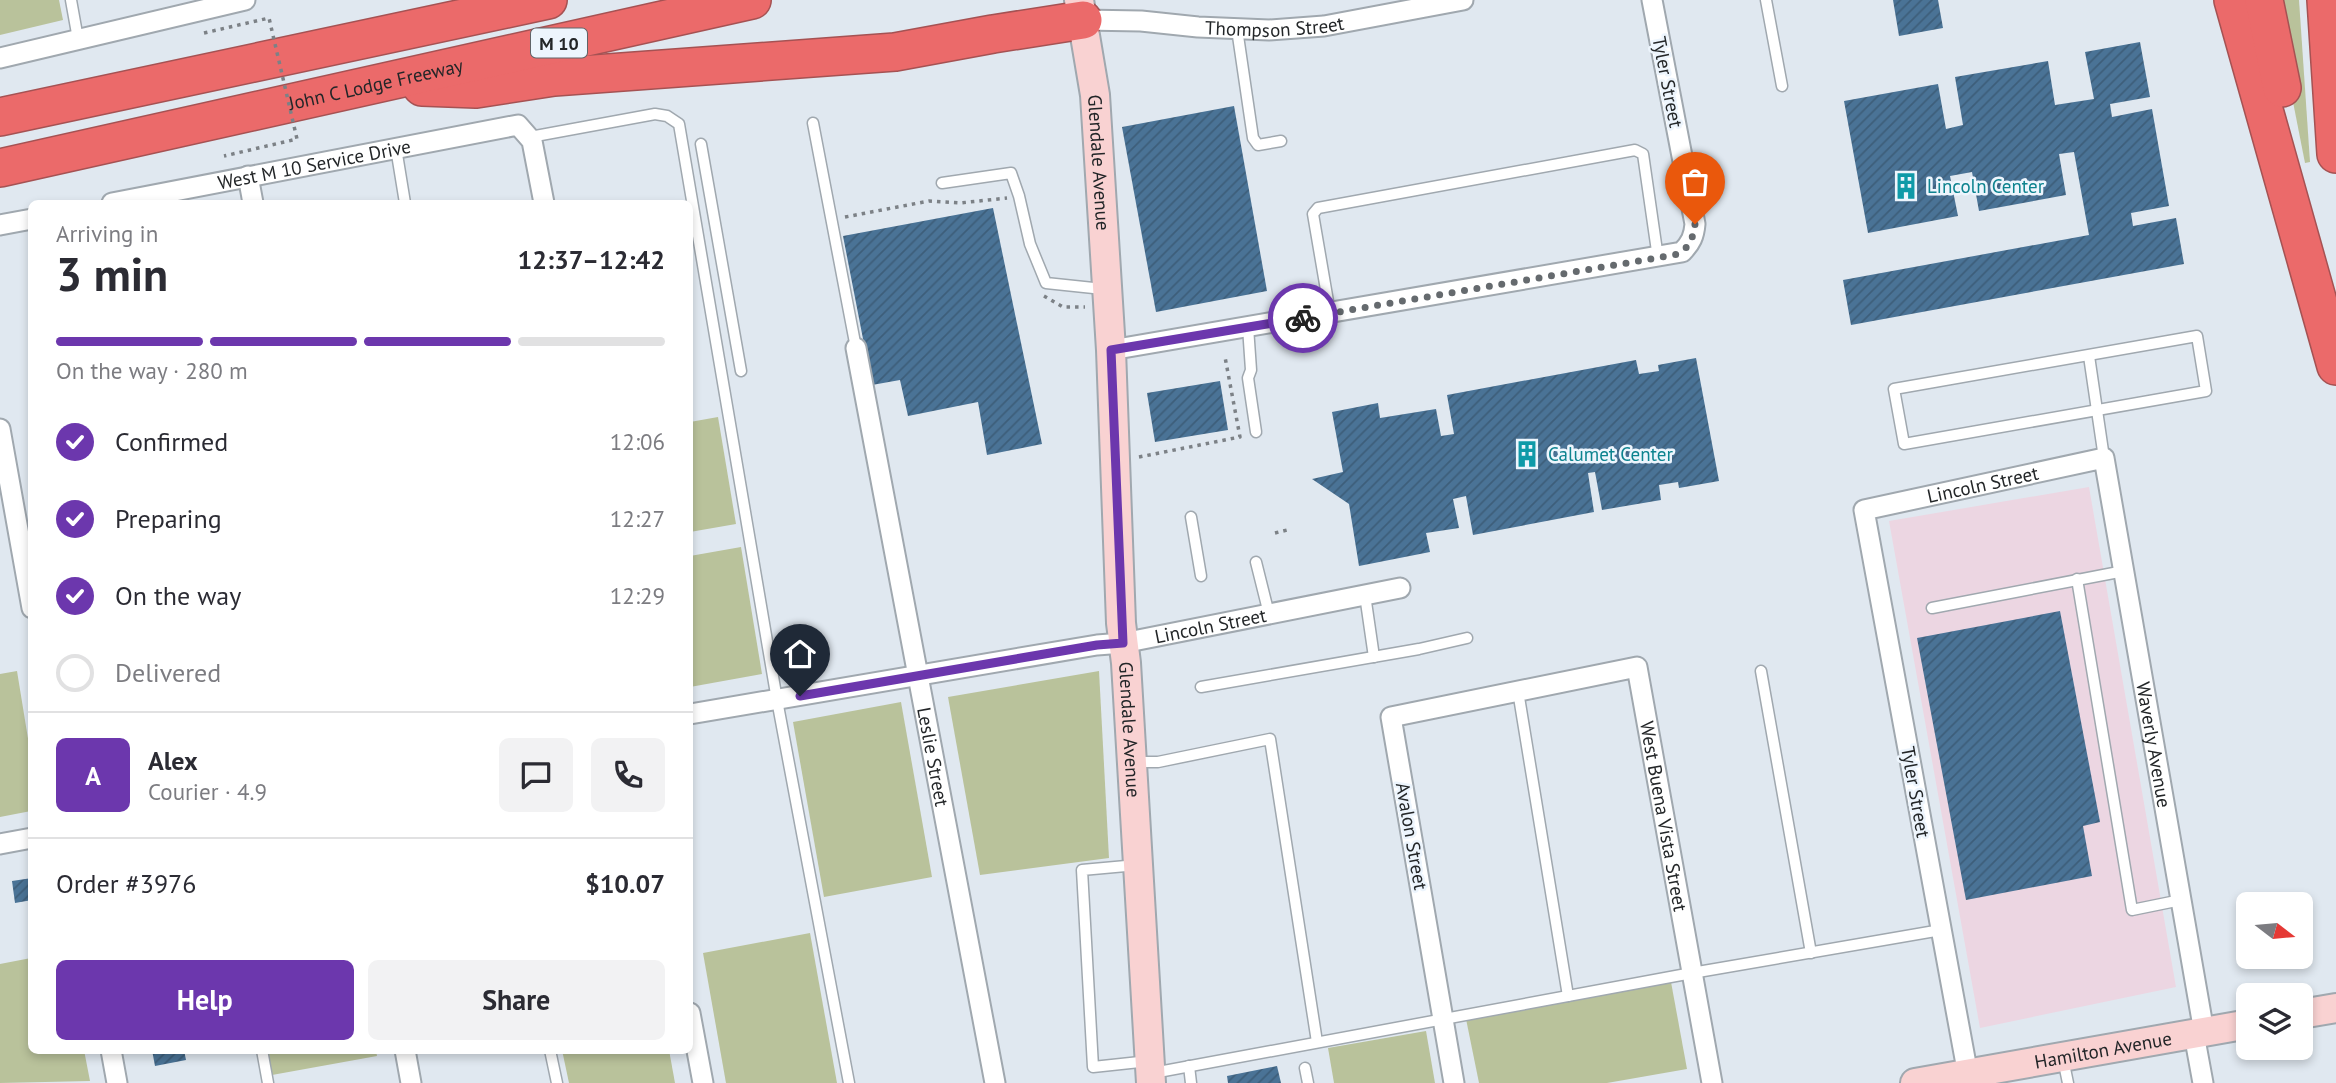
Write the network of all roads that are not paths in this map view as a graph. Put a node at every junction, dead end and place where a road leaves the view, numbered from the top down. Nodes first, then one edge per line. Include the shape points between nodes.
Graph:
1 (71, 0) edge
2 (245, 0) edge
3 (548, 0) edge
4 (752, 0) edge
5 (1463, 0) edge
6 (1653, 0) edge
7 (1766, 0) edge
8 (2233, 0) edge
9 (2264, 0) edge
10 (2326, 0) edge
11 (217, 3) edge
12 (497, 7) edge
13 (1081, 10) edge
14 (1237, 29) junction
15 (78, 39) junction
16 (0, 58) edge
17 (365, 86) junction
18 (1782, 86) dead end
19 (0, 117) edge
20 (813, 123) dead end
21 (524, 131) junction
22 (1281, 141) dead end
23 (701, 144) dead end
24 (396, 148) junction
25 (2336, 155) edge
26 (0, 167) edge
27 (248, 176) junction
28 (942, 183) dead end
29 (127, 200) edge
30 (252, 200) edge
31 (405, 200) edge
32 (543, 200) edge
33 (693, 200) edge
34 (693, 201) edge
35 (28, 220) edge
36 (0, 225) edge
37 (1658, 258) junction
38 (727, 269) junction
39 (705, 273) junction
40 (1107, 290) junction
41 (1330, 313) junction
42 (2336, 314) edge
43 (1248, 327) junction
44 (856, 348) joint
45 (1111, 350) junction
46 (2089, 356) junction
47 (2336, 366) edge
48 (741, 370) dead end
49 (2097, 411) junction
50 (0, 429) edge
51 (1256, 432) dead end
52 (2104, 458) junction
53 (1864, 510) joint
54 (1191, 517) dead end
55 (1256, 562) dead end
56 (2124, 570) junction
57 (1202, 576) dead end
58 (2077, 579) junction
59 (28, 585) edge
60 (1400, 588) dead end
61 (1365, 595) junction
62 (1932, 608) dead end
63 (1269, 614) junction
64 (1467, 638) dead end
65 (1123, 643) junction
66 (1374, 657) junction
67 (1761, 671) dead end
68 (918, 677) junction
69 (1201, 687) dead end
70 (1518, 691) junction
71 (777, 700) junction
72 (693, 714) edge
73 (1131, 762) junction
74 (28, 839) edge
75 (0, 844) edge
76 (1138, 864) junction
77 (2182, 900) junction
78 (1941, 930) junction
79 (1811, 953) junction
80 (1692, 973) junction
81 (1568, 996) junction
82 (2336, 1007) edge
83 (2313, 1012) edge
84 (1443, 1019) junction
85 (2236, 1026) edge
86 (693, 1029) edge
87 (2199, 1033) junction
88 (1317, 1042) junction
89 (112, 1054) edge
90 (263, 1054) edge
91 (406, 1054) edge
92 (551, 1054) edge
93 (1189, 1066) junction
94 (1305, 1068) dead end
95 (2065, 1070) edge
96 (1150, 1073) edge
97 (1968, 1075) junction
98 (117, 1083) edge
99 (268, 1083) edge
100 (411, 1083) edge
101 (557, 1083) edge
102 (703, 1083) edge
103 (849, 1083) edge
104 (995, 1083) edge
105 (1191, 1083) edge
106 (1308, 1083) edge
107 (1454, 1083) edge
108 (1712, 1083) edge
109 (1919, 1083) edge
110 (2203, 1083) edge

1 - 15 lane
2 - 11 street
3 - 12 highway, M 10
4 - 17 highway, John C Lodge Freeway / M 10
5 - 14 street, Thompson Street via 1324,26
6 - 37 street, Tyler Street via 1695,224 1682,252
7 - 18 lane
8 - 47 highway
9 - 42 highway
10 - 25 highway
11 - 15 street
12 - 19 highway, M 10
13 - 14 street, Thompson Street
13 - 17 highway via 993,34 895,52 554,78 476,89
13 - 40 street, Glendale Avenue via 1095,95
14 - 22 lane via 1253,138 1258,145
15 - 16 street
17 - 26 highway, John C Lodge Freeway / M 10
20 - 44 lane
21 - 24 street, West M 10 Service Drive
21 - 32 street via 532,141
21 - 33 lane via 667,116 680,124
23 - 38 lane
24 - 27 street, West M 10 Service Drive
24 - 31 lane
27 - 29 street, West M 10 Service Drive
27 - 30 street
28 - 40 lane via 1011,173 1046,283
34 - 39 lane
35 - 36 street
37 - 41 street
37 - 41 lane via 1643,154 1635,150 1318,208 1312,214
38 - 39 lane
38 - 48 lane
39 - 71 lane
40 - 45 street, Glendale Avenue
41 - 43 street
43 - 45 street
43 - 51 lane via 1248,378
44 - 68 street, Leslie Street
45 - 65 street, Glendale Avenue
46 - 49 lane
46 - 49 lane via 2197,336 2206,391
46 - 49 lane via 1894,389 1904,444
49 - 52 lane
50 - 59 street
52 - 53 street, Lincoln Street
52 - 56 street, Waverly Avenue
53 - 78 street, Tyler Street
54 - 57 lane
55 - 63 lane
56 - 58 lane
56 - 77 street, Waverly Avenue
58 - 62 lane
58 - 77 lane via 2132,910
60 - 61 street, Lincoln Street
61 - 63 street, Lincoln Street
61 - 66 lane
63 - 65 street, Lincoln Street
64 - 66 lane
65 - 68 street, Lincoln Street
65 - 73 street, Glendale Avenue
66 - 69 lane
67 - 79 lane
68 - 71 street, Lincoln Street
68 - 104 street, Leslie Street
70 - 80 street, West Buena Vista Street via 1637,667
70 - 81 lane
70 - 84 street, Avalon Street via 1391,717
71 - 72 street, Lincoln Street
71 - 103 lane
73 - 76 street, Glendale Avenue
73 - 88 lane via 1158,762 1270,739
74 - 75 street
76 - 96 street, Glendale Avenue
76 - 96 lane via 1082,870 1093,1068
77 - 87 street, Waverly Avenue
78 - 79 lane
78 - 97 street, Tyler Street
79 - 80 lane
80 - 81 lane
80 - 108 street, West Buena Vista Street
81 - 84 lane
82 - 83 street
84 - 88 lane
84 - 107 street, Avalon Street
85 - 87 street, Hamilton Avenue
86 - 102 street
87 - 95 street, Hamilton Avenue
87 - 110 street, Waverly Avenue
88 - 93 lane
89 - 98 street
90 - 99 lane
91 - 100 street
92 - 101 lane
93 - 96 lane
93 - 105 lane
94 - 106 lane
95 - 97 street, Hamilton Avenue
97 - 109 street, Hamilton Avenue

